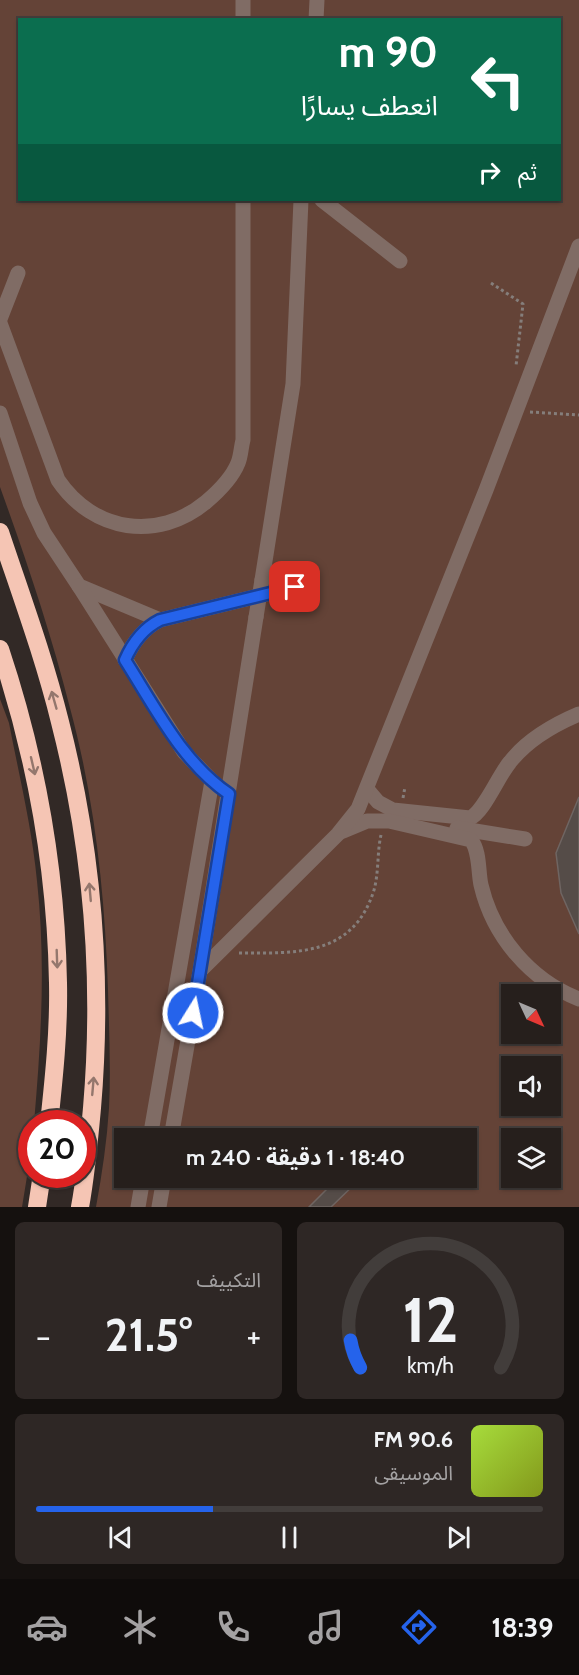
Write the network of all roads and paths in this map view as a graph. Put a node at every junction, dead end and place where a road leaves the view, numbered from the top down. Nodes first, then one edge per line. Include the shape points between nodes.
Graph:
1 (243, 0) edge
2 (317, 0) edge
3 (243, 18) edge
4 (316, 18) edge
5 (243, 201) edge
6 (301, 201) edge
7 (323, 201) edge
8 (579, 246) edge
9 (400, 261) dead end
10 (18, 273) dead end
11 (491, 283) dead end
12 (0, 321) edge
13 (515, 372) dead end
14 (515, 412) junction
15 (0, 414) edge
16 (579, 415) edge
17 (0, 532) edge
18 (79, 586) junction
19 (295, 587) dead end
20 (160, 620) junction
21 (0, 649) edge
22 (125, 660) junction
23 (579, 714) edge
24 (212, 781) junction
25 (405, 787) dead end
26 (367, 789) junction
27 (229, 794) junction
28 (400, 817) junction
29 (429, 822) junction
30 (338, 834) junction
31 (525, 839) dead end
32 (219, 953) junction
33 (201, 971) junction
34 (579, 999) edge
35 (50, 1110) edge
36 (152, 1128) edge
37 (173, 1128) edge
38 (40, 1188) edge
39 (141, 1188) edge
40 (162, 1188) edge
41 (37, 1207) edge
42 (80, 1207) edge
43 (138, 1207) edge
44 (159, 1207) edge

1 - 3 street
2 - 4 street
5 - 12 street via 243,440 239,462 228,480 196,511 160,524 125,526 90,514 75,502 58,480
6 - 27 street, bridge via 293,384
7 - 9 street
8 - 14 street
10 - 12 street
11 - 13 path via 523,304
14 - 16 path
14 - 26 street
15 - 18 street via 30,503 54,551
42 -> 17 highway via 95,1065 95,956 88,869 60,721
18 - 20 street
18 - 22 street
19 - 20 street
20 - 22 street via 146,630
21 -> 35 highway via 23,722 51,868 58,984
22 - 24 street via 184,752
23 - 29 street via 532,740 510,761 475,816
24 - 27 street
24 - 36 street
25 - 28 path
26 - 28 street
26 - 30 street
27 - 33 street
28 - 29 street
28 - 30 street via 367,821
28 - 32 path via 397,839 381,835 370,900 340,936 297,953
29 - 31 street
29 - 34 street via 471,840 484,898 506,943 542,978
30 - 32 street
32 - 33 street
33 - 37 street
38 - 41 highway
39 - 43 street
40 - 44 street

